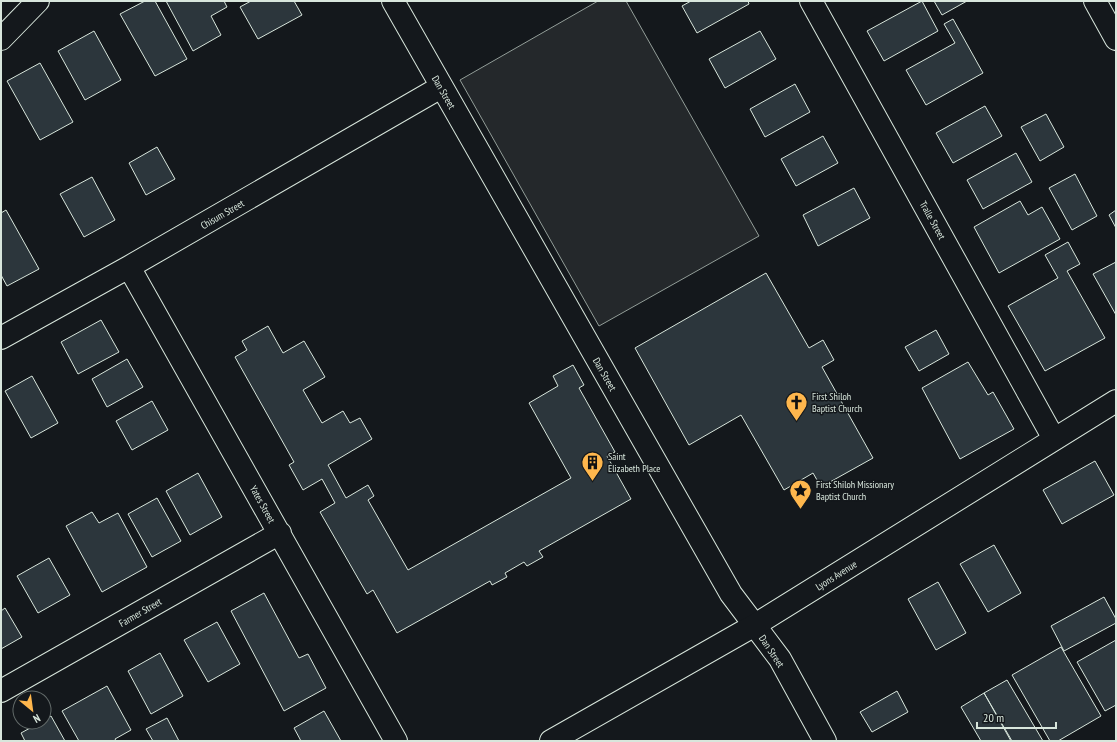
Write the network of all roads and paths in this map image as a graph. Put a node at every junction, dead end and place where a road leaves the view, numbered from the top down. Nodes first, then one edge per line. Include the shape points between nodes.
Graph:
1 (38, 1) edge
2 (393, 1) edge
3 (811, 1) edge
4 (1095, 1) edge
5 (1, 39) edge
6 (1116, 39) edge
7 (441, 87) junction
8 (130, 267) junction
9 (1, 338) edge
10 (1116, 401) edge
11 (1054, 439) junction
12 (280, 533) junction
13 (755, 625) junction
14 (1, 690) edge
15 (396, 741) edge
16 (551, 741) edge
17 (825, 741) edge

1 - 5 street
2 - 7 street, Dan Street
3 - 11 street, Tralle Street
4 - 6 street
7 - 8 street, Chisum Street
7 - 13 street, Dan Street via 727,587
8 - 9 street, Chisum Street
8 - 12 street, Yates Street
10 - 11 street, Lyons Avenue
11 - 13 street, Lyons Avenue
12 - 14 street, Farmer Street
12 - 15 street, Yates Street
13 - 16 street, Lyons Avenue
13 - 17 street, Dan Street via 780,659

